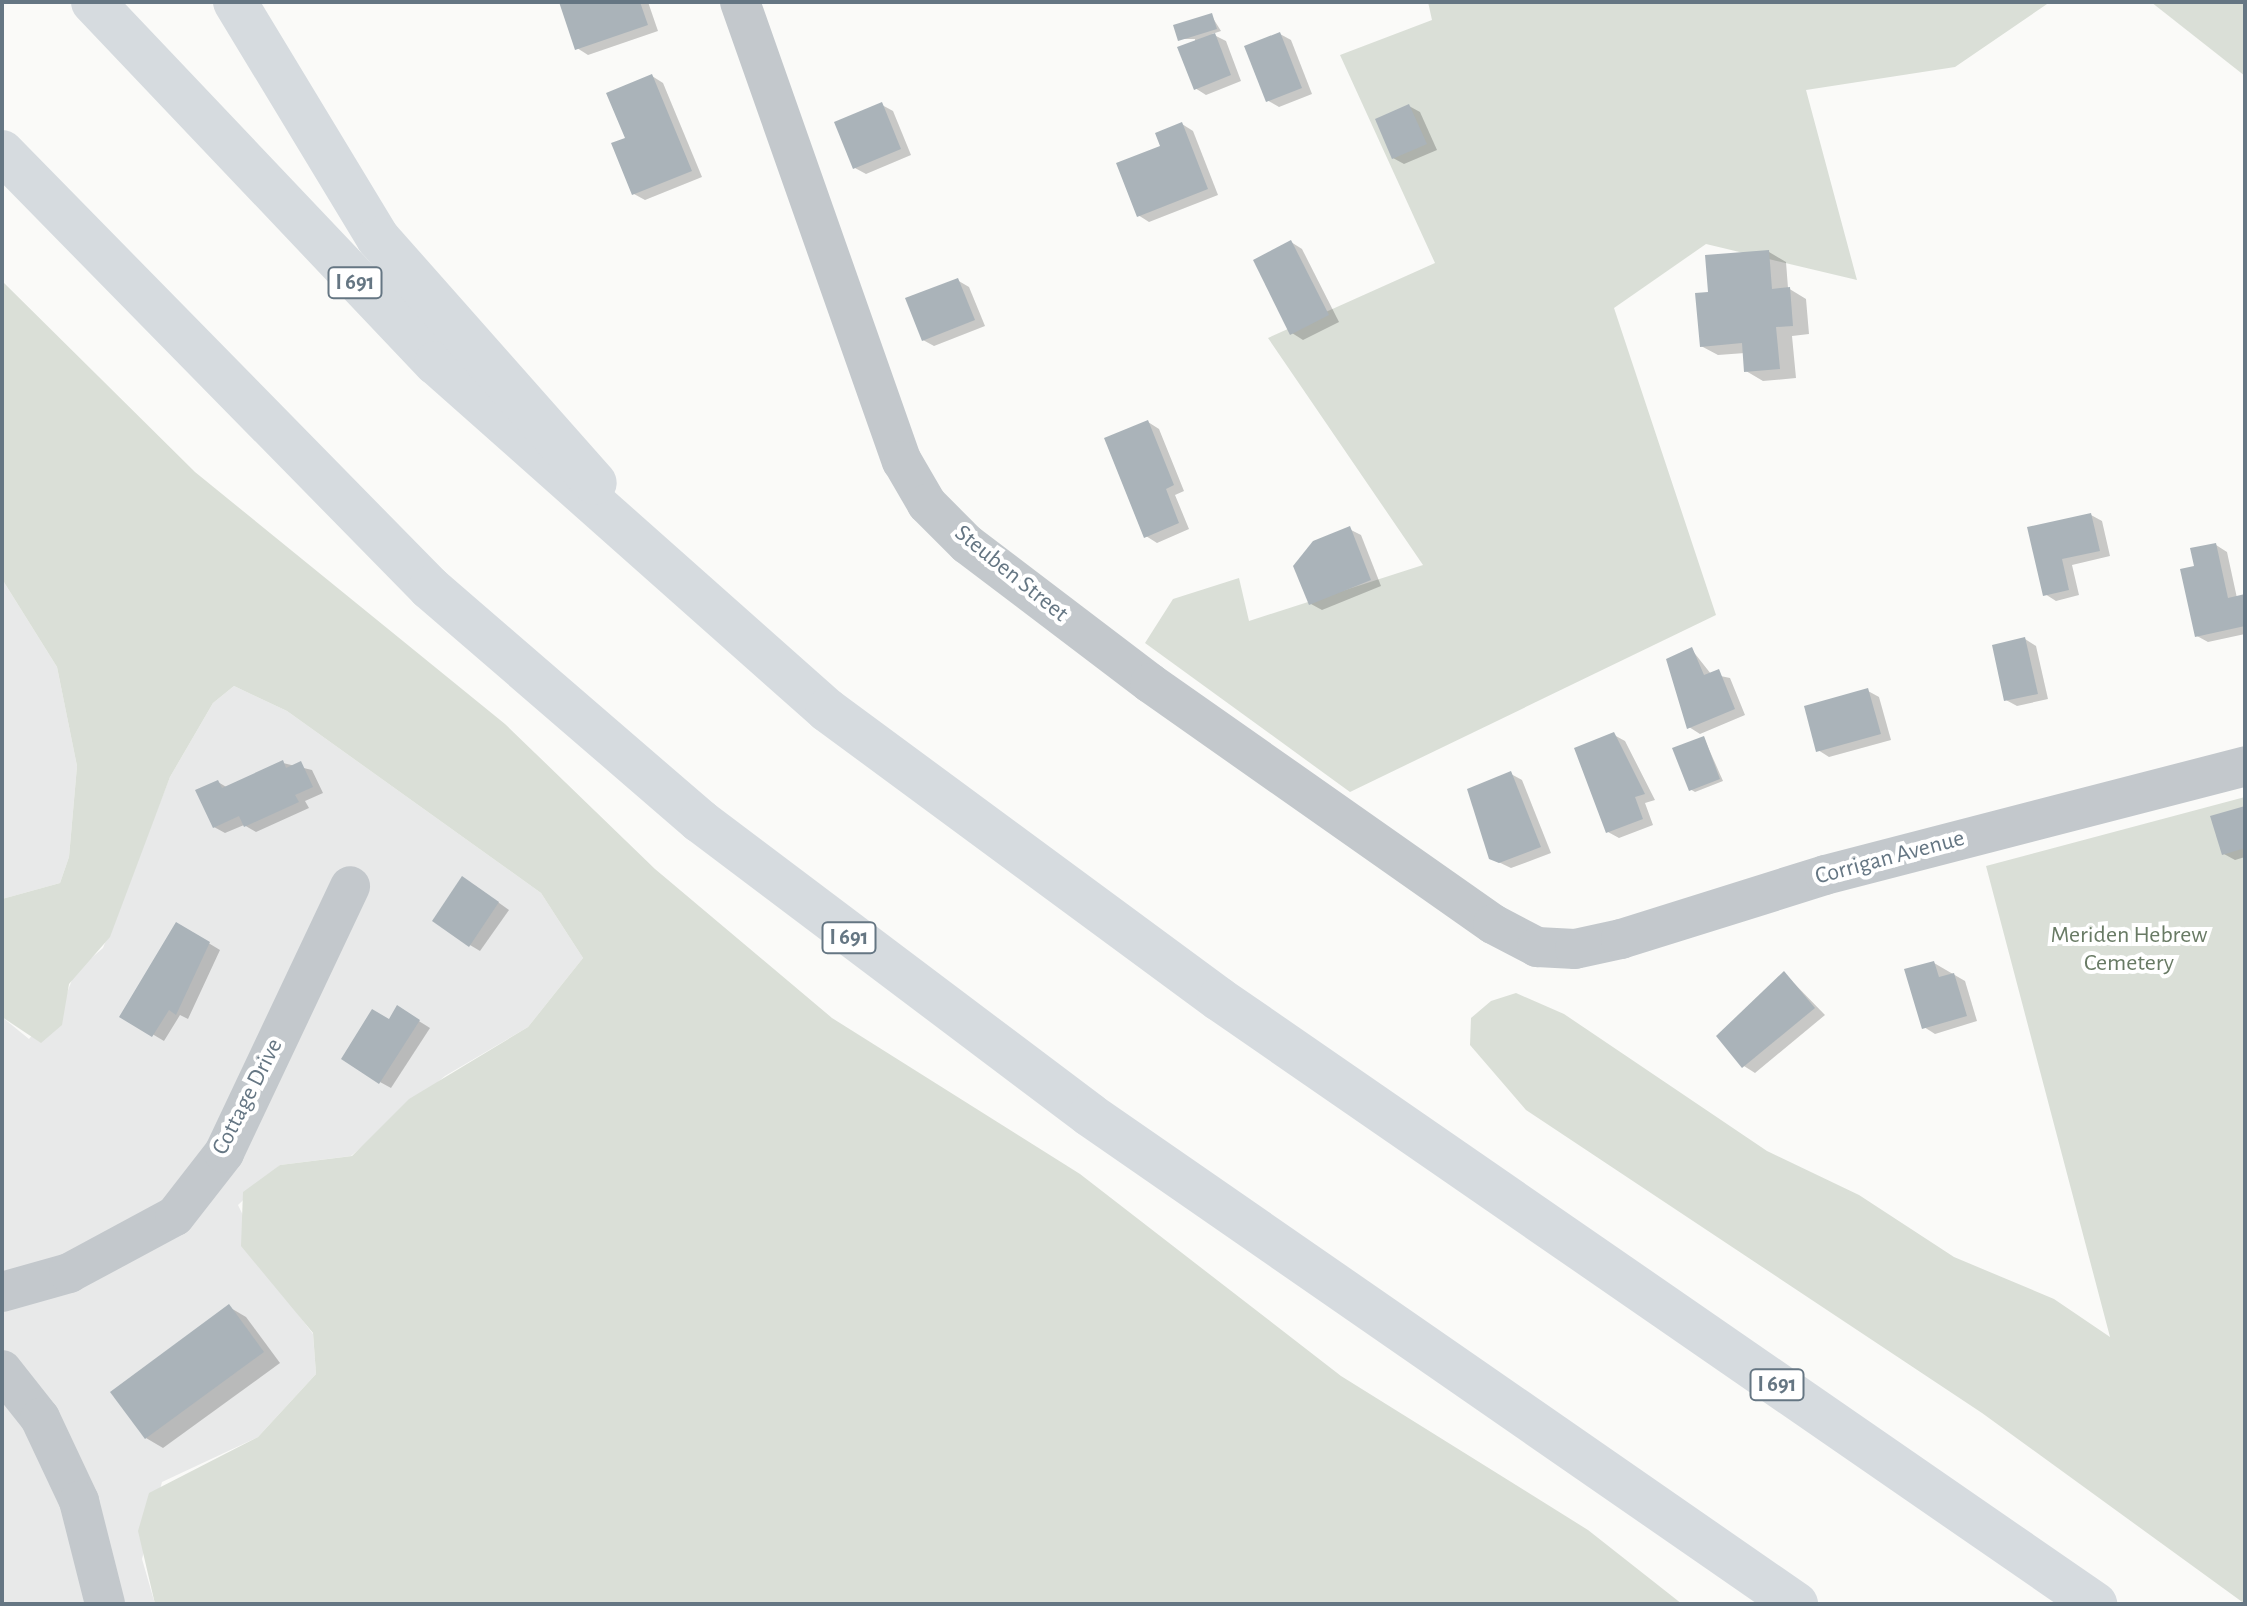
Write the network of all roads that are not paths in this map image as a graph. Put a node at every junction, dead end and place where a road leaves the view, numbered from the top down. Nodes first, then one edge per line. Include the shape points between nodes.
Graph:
1 (93, 2) edge
2 (235, 2) edge
3 (740, 2) edge
4 (2, 152) edge
5 (635, 546) junction
6 (2245, 766) edge
7 (350, 886) dead end
8 (1537, 947) joint
9 (2, 1292) edge
10 (2, 1370) edge
11 (105, 1604) edge
12 (1796, 1604) edge
13 (2095, 1604) edge

1 - 5 highway, I 691 via 353,281
2 - 5 highway via 378,238 444,320 569,448
3 - 8 street, Steuben Street via 902,461 927,504 967,544 1150,683 1493,924
4 - 12 highway, I 691 via 420,578 700,821 1090,1115
5 - 13 highway, I 691 via 827,710 1043,873
6 - 8 street, Corrigan Avenue via 1825,875 1621,939 1575,949
7 - 9 street, Cottage Drive via 224,1153 175,1216 69,1273
10 - 11 street via 40,1418 79,1501

